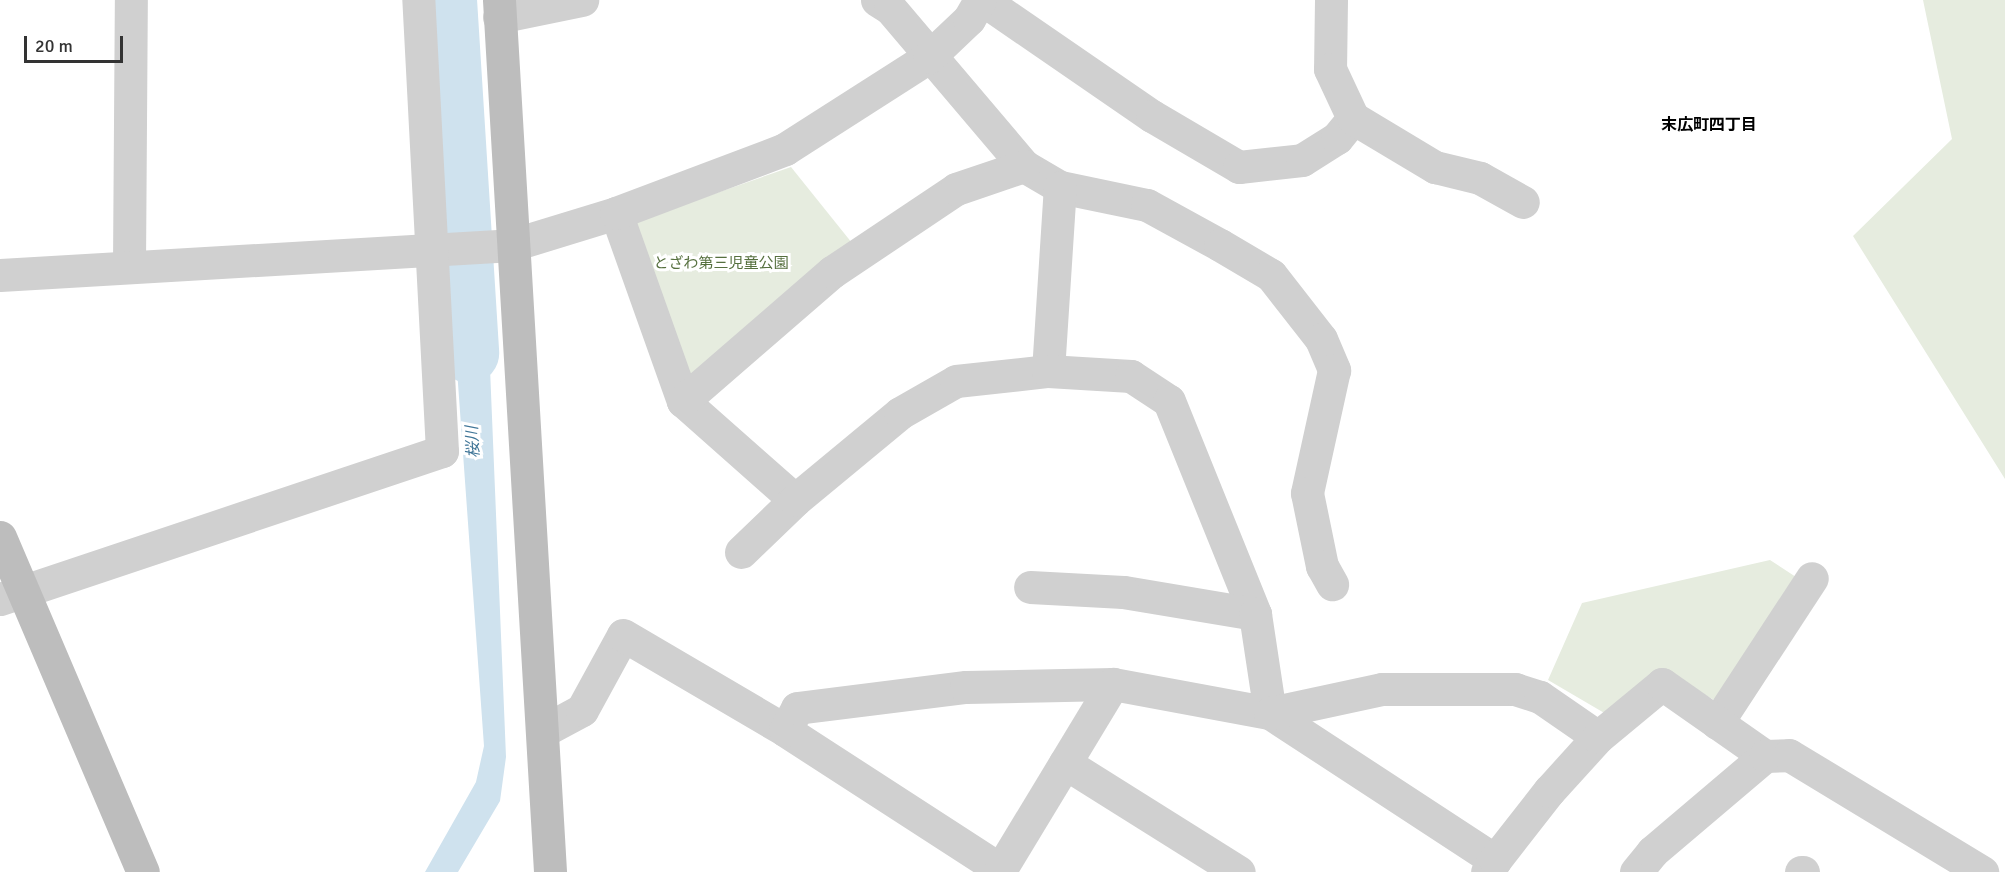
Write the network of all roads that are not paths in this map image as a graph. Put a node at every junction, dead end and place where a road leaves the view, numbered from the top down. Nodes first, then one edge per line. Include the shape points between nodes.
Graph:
1 (131, 0) edge
2 (418, 0) edge
3 (582, 0) edge
4 (877, 0) edge
5 (982, 0) edge
6 (1330, 0) edge
7 (499, 9) edge
8 (929, 57) junction
9 (1353, 118) junction
10 (1024, 166) junction
11 (1060, 187) junction
12 (1523, 202) dead end
13 (616, 213) junction
14 (503, 245) junction
15 (439, 249) junction
16 (129, 266) junction
17 (0, 275) edge
18 (1048, 371) junction
19 (683, 401) junction
20 (795, 500) junction
21 (0, 537) edge
22 (741, 552) dead end
23 (1812, 578) dead end
24 (1332, 585) dead end
25 (1030, 587) dead end
26 (12, 596) edge
27 (1255, 614) junction
28 (1113, 684) junction
29 (1270, 713) junction
30 (1717, 723) junction
31 (785, 730) junction
32 (543, 731) junction
33 (1598, 737) junction
34 (1765, 756) junction
35 (1065, 763) junction
36 (1491, 866) edge
37 (1000, 871) edge
38 (143, 872) edge
39 (550, 872) edge
40 (1239, 872) edge
41 (1636, 872) edge
42 (1982, 872) edge

1 - 16 street
2 - 15 street
3 - 7 street
4 - 8 street via 890,8
5 - 8 street via 969,19
5 - 9 street via 1152,116 1239,167 1302,160 1336,138
6 - 9 street via 1330,69
7 - 14 street
8 - 10 street
8 - 13 street via 785,149
9 - 12 street via 1435,167 1480,178
10 - 11 street
10 - 19 street via 957,189 832,272
11 - 18 street
11 - 24 street via 1148,205 1220,245 1271,275 1322,339 1334,370 1307,493 1322,566
13 - 14 street
13 - 19 street
14 - 15 street
14 - 32 street
15 - 16 street
15 - 26 street via 442,451
16 - 17 street
18 - 20 street via 956,381 900,413
18 - 27 street via 1131,376 1169,401
19 - 20 street
20 - 22 street
21 - 26 street
23 - 30 street
25 - 27 street via 1123,592
26 - 38 street
27 - 29 street
28 - 29 street
28 - 31 street via 966,687 797,708
28 - 35 street
29 - 33 street via 1382,689 1515,689 1540,697
29 - 36 street
30 - 33 street via 1662,684
30 - 34 street
31 - 32 street via 623,635 582,710
31 - 37 street
32 - 39 street
33 - 36 street via 1549,790
34 - 41 street via 1660,844
34 - 42 street via 1789,755
35 - 37 street
35 - 40 street

